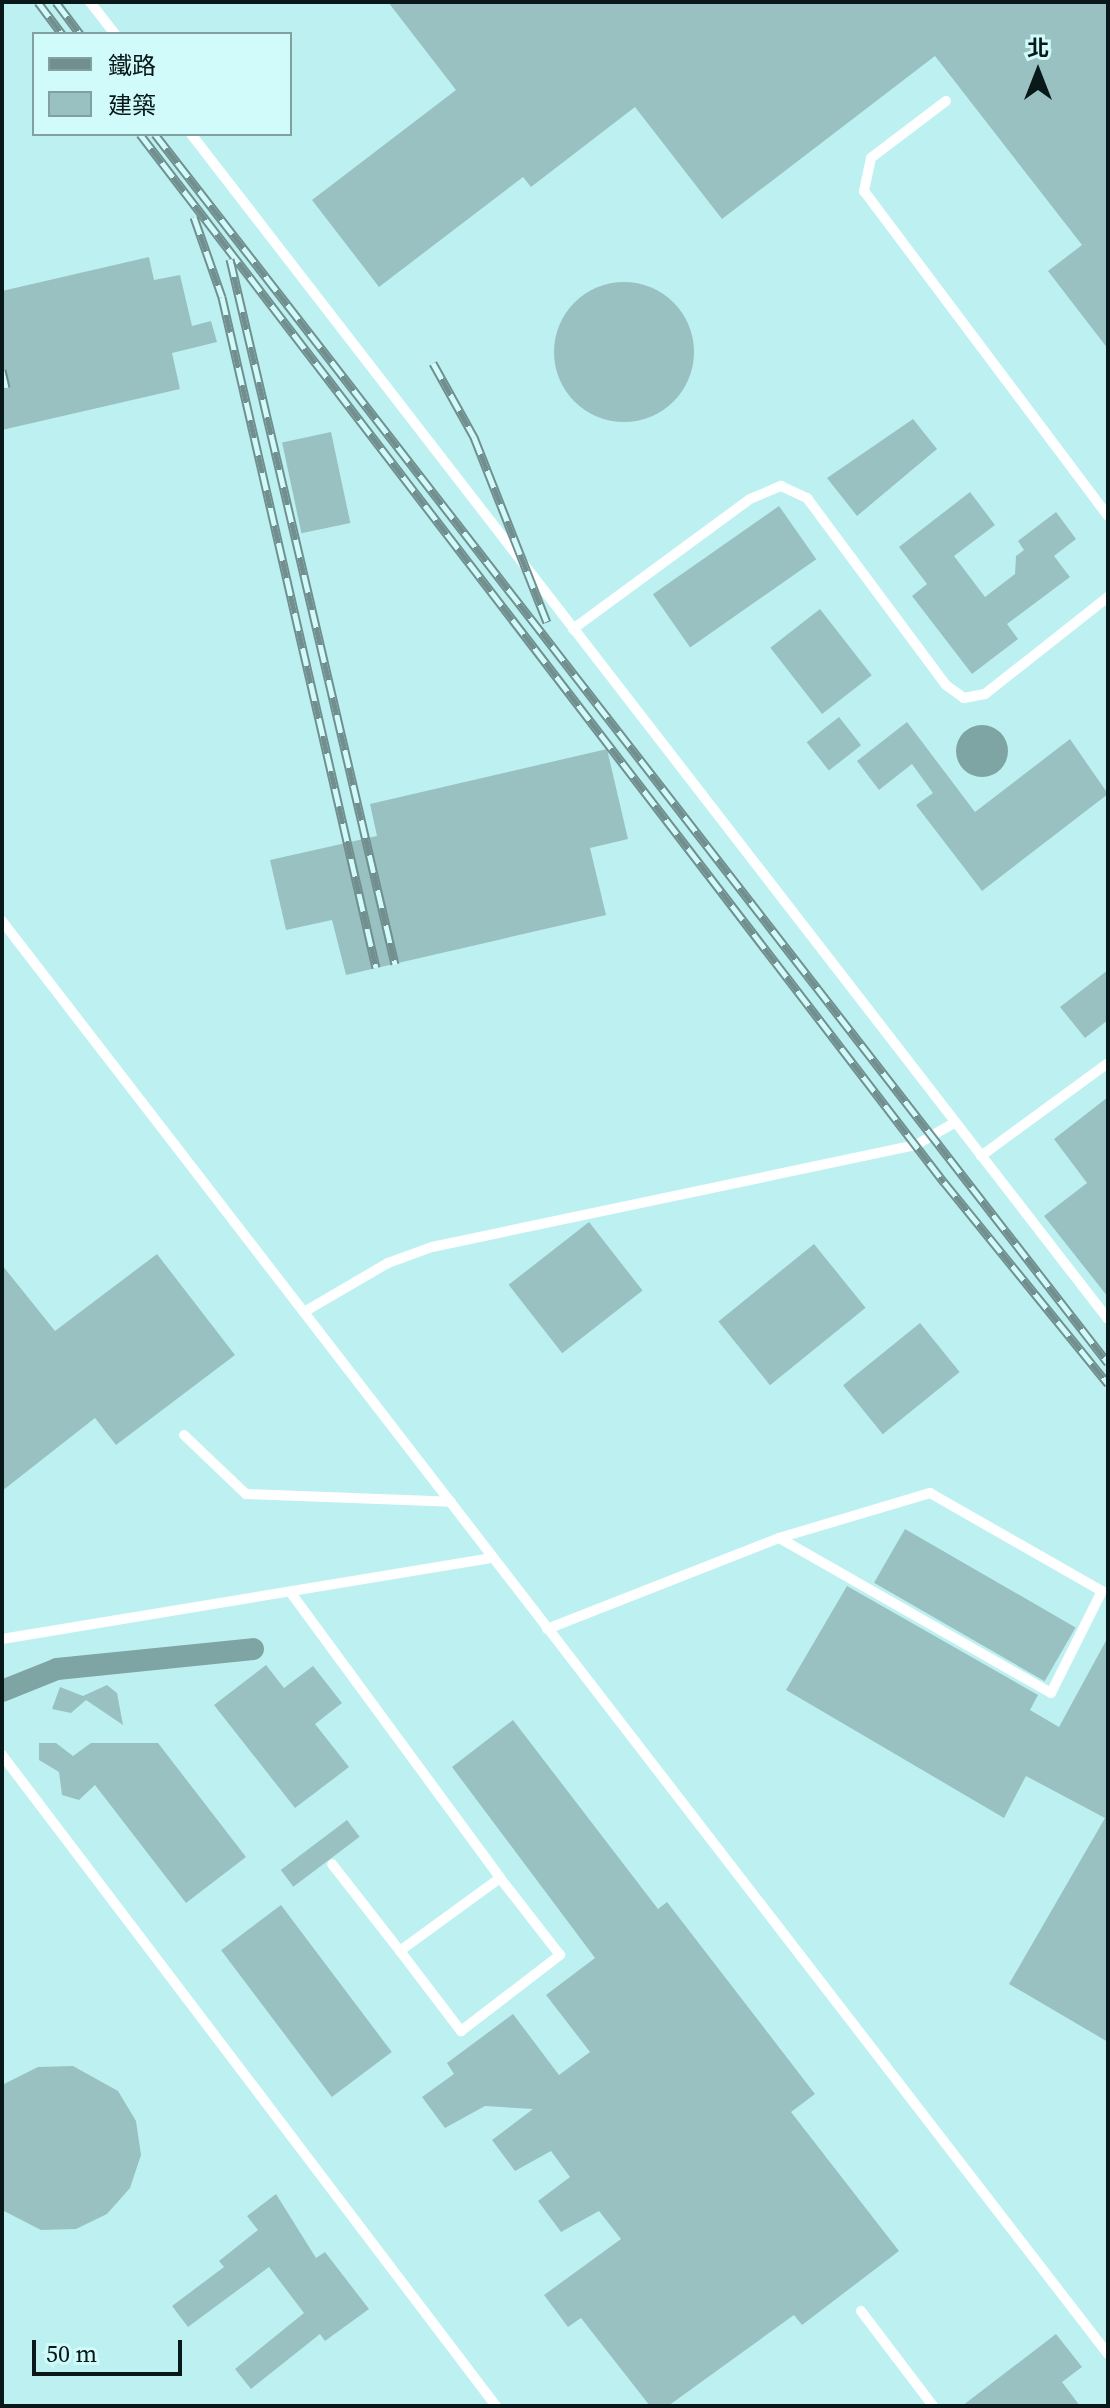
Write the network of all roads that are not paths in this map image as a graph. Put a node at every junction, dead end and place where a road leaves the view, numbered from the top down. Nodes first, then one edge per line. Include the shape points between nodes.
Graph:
1 (90, 2) edge
2 (113, 32) edge
3 (946, 101) dead end
4 (193, 136) edge
5 (1108, 516) edge
6 (1108, 597) edge
7 (573, 629) junction
8 (2, 921) edge
9 (1108, 1063) edge
10 (954, 1123) junction
11 (981, 1156) junction
12 (304, 1312) junction
13 (1108, 1319) edge
14 (184, 1435) dead end
15 (451, 1502) junction
16 (779, 1538) junction
17 (492, 1558) junction
18 (291, 1593) junction
19 (547, 1629) junction
20 (2, 1639) edge
21 (2, 1755) edge
22 (332, 1864) dead end
23 (500, 1878) junction
24 (400, 1951) junction
25 (861, 2311) dead end
26 (1108, 2354) edge
27 (496, 2406) edge
28 (933, 2406) edge

1 - 2 lane
3 - 5 lane via 871,158 864,191
4 - 7 lane
6 - 7 lane via 985,694 964,698 946,685 807,498 781,486 750,499
7 - 10 lane
8 - 12 lane
9 - 11 lane
10 - 11 lane
10 - 12 lane via 916,1145 870,1156 432,1247 388,1263
11 - 13 lane
12 - 15 lane
14 - 15 lane via 246,1494
15 - 17 lane
16 - 16 lane via 930,1493 1102,1591 1051,1693
16 - 19 lane
17 - 18 lane
17 - 19 lane
18 - 20 lane via 83,1620
18 - 23 lane
19 - 26 lane
21 - 27 lane
22 - 24 lane
23 - 24 lane
23 - 24 lane via 560,1955 461,2031
25 - 28 lane

